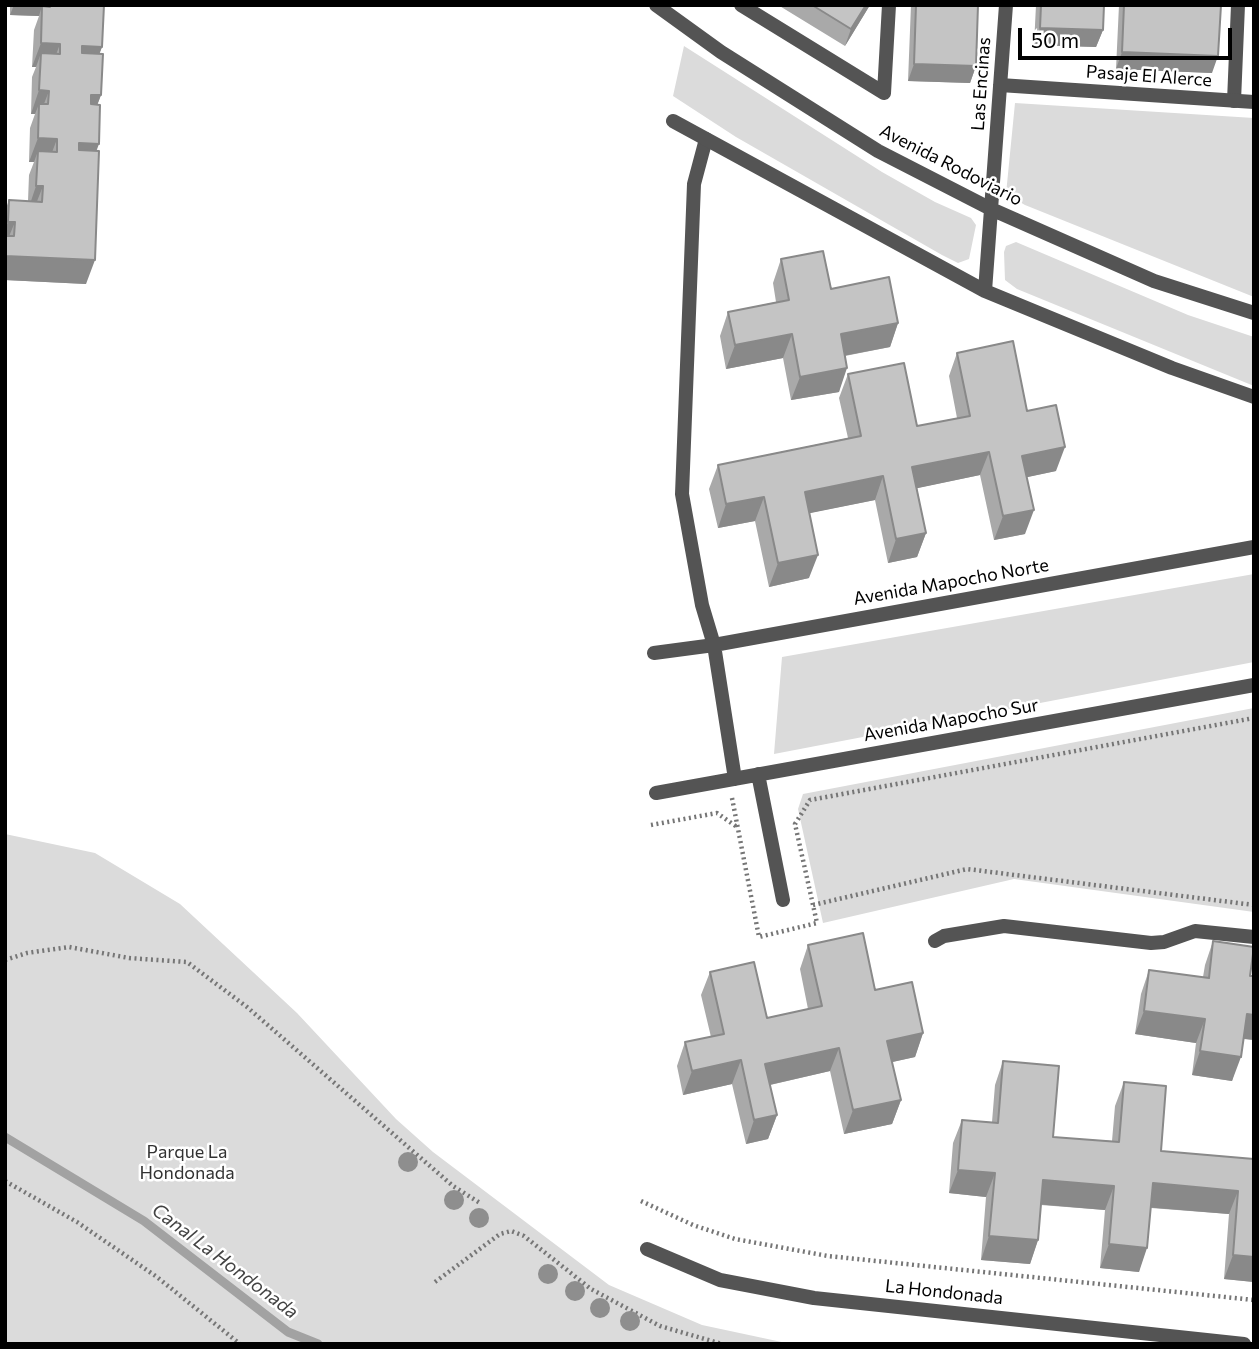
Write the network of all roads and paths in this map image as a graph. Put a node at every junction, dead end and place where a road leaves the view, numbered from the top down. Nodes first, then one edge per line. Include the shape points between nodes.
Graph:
1 (656, 5) edge
2 (741, 5) edge
3 (889, 5) edge
4 (1006, 5) edge
5 (1238, 5) edge
6 (1000, 85) junction
7 (1234, 101) junction
8 (1254, 102) edge
9 (673, 121) dead end
10 (706, 139) junction
11 (991, 209) junction
12 (985, 291) junction
13 (1254, 313) edge
14 (1254, 397) edge
15 (1254, 547) edge
16 (714, 645) junction
17 (654, 653) dead end
18 (1254, 685) edge
19 (1254, 718) edge
20 (758, 774) junction
21 (732, 779) junction
22 (656, 793) dead end
23 (651, 825) dead end
24 (737, 827) junction
25 (783, 900) dead end
26 (813, 905) junction
27 (1254, 905) edge
28 (1254, 937) edge
29 (935, 941) dead end
30 (5, 960) edge
31 (5, 1181) edge
32 (641, 1200) dead end
33 (480, 1203) dead end
34 (647, 1249) dead end
35 (435, 1282) dead end
36 (1254, 1300) edge
37 (240, 1344) edge
38 (722, 1344) edge
39 (1244, 1344) edge

1 - 11 street, Avenida Rodoviario via 721,52 878,151
2 - 3 street via 884,93
4 - 6 street, Las Encinas
5 - 7 street
6 - 7 street, Pasaje El Alerce
6 - 11 street, Las Encinas
7 - 8 street, Pasaje El Alerce
9 - 10 street
10 - 12 street
10 - 16 street via 694,184 682,494
11 - 12 street, Las Encinas
11 - 13 street, Avenida Rodoviario via 1154,281
12 - 14 street
15 - 16 street, Avenida Mapocho Norte
16 - 17 street, Avenida Mapocho Norte
16 - 21 street
18 - 20 street, Avenida Mapocho Sur
19 - 26 path via 810,800 795,824
20 - 21 street, Avenida Mapocho Sur
20 - 25 street
21 - 22 street, Avenida Mapocho Sur
21 - 24 path
23 - 24 path via 718,813
24 - 26 path via 759,937 817,923
26 - 27 path via 967,869
28 - 29 street via 1195,931 1151,943 1004,926
30 - 33 path via 69,947 187,962 247,1007 453,1186
31 - 37 path via 77,1222 157,1277
32 - 36 path via 735,1239 828,1256
34 - 39 street, La Hondonada via 720,1280 814,1298
35 - 38 path via 500,1234 511,1231 524,1236 591,1289 660,1326

